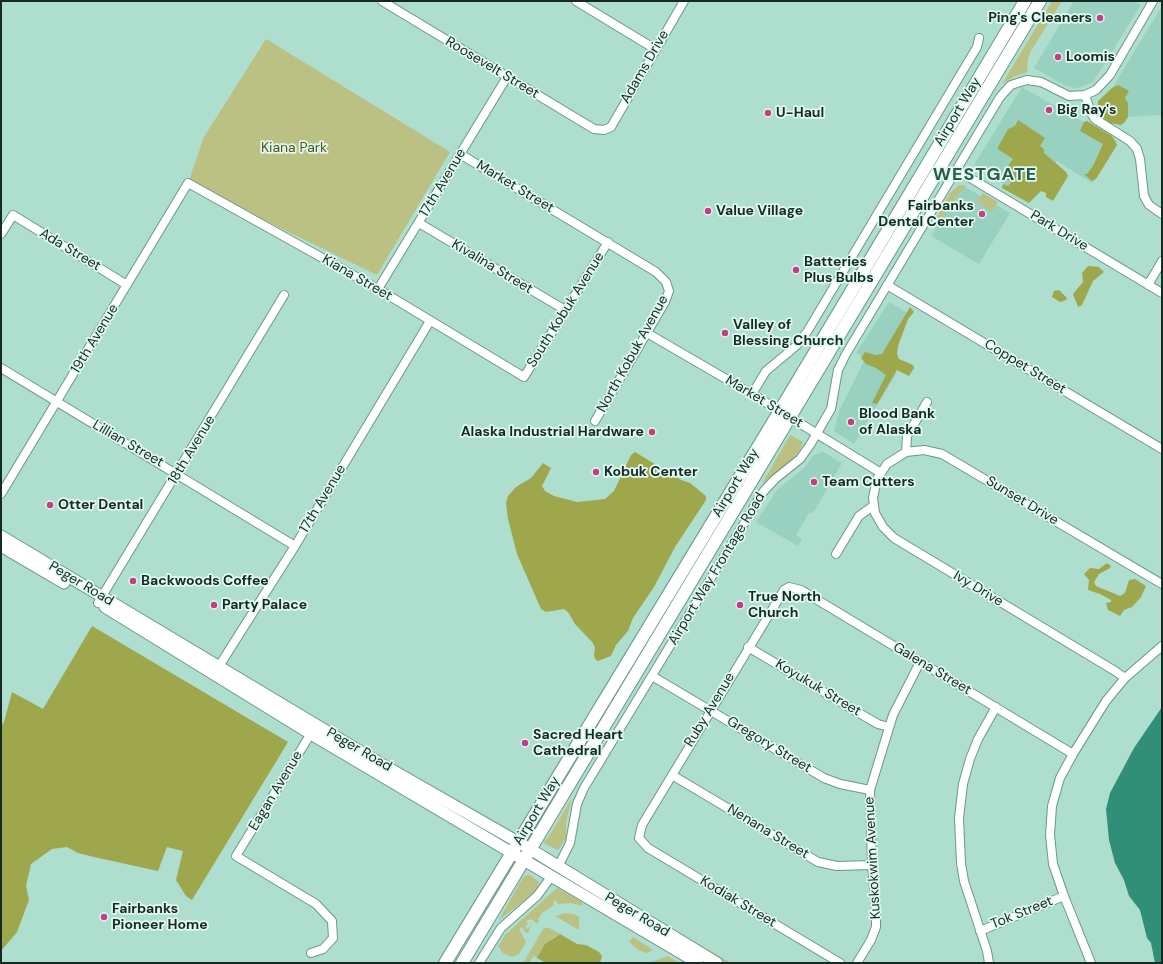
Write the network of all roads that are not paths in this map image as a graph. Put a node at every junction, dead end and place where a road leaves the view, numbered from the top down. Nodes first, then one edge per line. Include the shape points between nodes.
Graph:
1 (382, 1) edge
2 (576, 1) edge
3 (684, 1) edge
4 (1025, 1) edge
5 (1040, 1) edge
6 (1154, 1) edge
7 (979, 38) dead end
8 (655, 49) junction
9 (506, 77) junction
10 (1085, 95) junction
11 (604, 130) joint
12 (460, 154) junction
13 (957, 170) junction
14 (188, 184) joint
15 (1162, 214) edge
16 (419, 223) junction
17 (1, 234) edge
18 (608, 242) junction
19 (1162, 262) edge
20 (127, 285) junction
21 (887, 285) junction
22 (1148, 285) junction
23 (668, 286) joint
24 (378, 289) junction
25 (1162, 293) edge
26 (284, 296) dead end
27 (566, 310) junction
28 (430, 321) junction
29 (647, 333) junction
30 (1, 368) edge
31 (524, 377) joint
32 (752, 394) junction
33 (927, 402) dead end
34 (56, 403) junction
35 (785, 414) junction
36 (595, 421) dead end
37 (817, 434) junction
38 (1162, 449) edge
39 (906, 452) junction
40 (178, 473) junction
41 (880, 473) junction
42 (1, 494) edge
43 (873, 506) junction
44 (1, 536) edge
45 (1, 546) edge
46 (296, 546) junction
47 (836, 554) dead end
48 (1162, 584) edge
49 (789, 587) joint
50 (100, 600) junction
51 (1162, 646) edge
52 (748, 647) junction
53 (920, 662) junction
54 (217, 671) junction
55 (652, 676) junction
56 (1125, 678) junction
57 (996, 707) junction
58 (710, 710) junction
59 (888, 727) junction
60 (313, 730) junction
61 (1073, 754) junction
62 (672, 774) junction
63 (870, 790) junction
64 (639, 838) joint
65 (515, 847) junction
66 (530, 849) junction
67 (523, 860) junction
68 (872, 864) junction
69 (558, 867) junction
70 (551, 877) junction
71 (1064, 896) junction
72 (980, 931) junction
73 (311, 953) dead end
74 (445, 963) edge
75 (462, 963) edge
76 (479, 963) edge
77 (698, 963) edge
78 (717, 963) edge
79 (840, 963) edge
80 (858, 963) edge
81 (989, 963) edge
82 (1091, 963) edge

1 - 9 street, Roosevelt Street
2 - 8 street
3 - 8 street, Adams Drive
4 - 35 main road, Airport Way
5 - 35 main road, Airport Way
6 - 10 street via 1103,83
7 - 32 street via 973,54 807,332 796,346 766,371
8 - 11 street, Adams Drive via 611,127
9 - 11 street, Roosevelt Street via 594,129
9 - 12 street, 17th Avenue
10 - 13 street, Airport Way Frontage Road via 1069,96 1037,80 1018,81 1000,97
10 - 15 street via 1091,113 1097,121 1133,144 1139,153 1141,181 1146,201
12 - 16 street, 17th Avenue
12 - 18 street, Market Street
13 - 21 street, Airport Way Frontage Road
13 - 22 street, Park Drive
14 - 20 street, 19th Avenue
14 - 24 street, Kiana Street
16 - 24 street, 17th Avenue
16 - 27 street, Kivalina Street
17 - 20 street, Ada Street via 13,215
18 - 23 street, Market Street via 660,274
18 - 27 street, South Kobuk Avenue
19 - 22 street
20 - 34 street, 19th Avenue
21 - 37 street, Airport Way Frontage Road via 840,364 833,403
21 - 38 street, Coppet Street
22 - 25 street, Park Drive
23 - 29 street, North Kobuk Avenue via 668,296
24 - 28 street, Kiana Street
26 - 40 street, 18th Avenue
27 - 31 street, South Kobuk Avenue
28 - 31 street, Kiana Street
28 - 46 street, 17th Avenue
29 - 32 street, Market Street
29 - 36 street, North Kobuk Avenue
30 - 34 street, Lillian Street
32 - 35 street, Market Street
33 - 39 street via 907,436
34 - 40 street, Lillian Street
34 - 42 street, 19th Avenue
35 - 37 street, Market Street
35 - 65 main road, Airport Way
35 - 66 main road, Airport Way
37 - 41 street, Market Street
37 - 55 street, Airport Way Frontage Road via 800,459 763,492
39 - 41 street, Sunset Drive via 890,462
39 - 48 street, Sunset Drive via 924,450 947,456
40 - 46 street, Lillian Street
40 - 50 street, 18th Avenue
41 - 43 street
43 - 47 street via 859,516
43 - 56 street, Ivy Drive via 878,521 894,538
44 - 50 main road, Peger Road
45 - 50 main road, Peger Road
46 - 54 street, 17th Avenue
49 - 52 street, Ruby Avenue via 780,593
49 - 53 street, Galena Street via 801,590
50 - 54 main road, Peger Road
51 - 56 street
52 - 58 street, Ruby Avenue
52 - 59 street, Koyukuk Street via 859,713
53 - 57 street, Galena Street
53 - 59 street, Kuskokwim Avenue
54 - 60 main road, Peger Road
55 - 58 street, Gregory Street
55 - 69 street, Airport Way Frontage Road via 581,794 570,844
56 - 61 street via 1099,712
57 - 61 street, Galena Street
57 - 72 street via 979,737 971,758 963,784 959,818 964,881
58 - 62 street, Ruby Avenue
58 - 63 street, Gregory Street via 824,778
59 - 63 street, Kuskokwim Avenue
60 - 65 main road, Peger Road
60 - 73 street, Eagan Avenue via 236,856 316,904 332,922 333,938 323,949
61 - 71 street via 1057,787 1050,820 1053,864
62 - 64 street, Ruby Avenue via 642,824
62 - 68 street, Nenana Street via 818,862 837,866
63 - 68 street, Kuskokwim Avenue
64 - 79 street, Kodiak Street via 648,848
65 - 66 main road, Peger Road
65 - 67 main road, Peger Road
65 - 74 main road, Airport Way
66 - 67 main road, Airport Way
66 - 69 main road, Peger Road
67 - 70 main road, Peger Road
67 - 75 main road, Airport Way
68 - 80 street, Kuskokwim Avenue via 876,927 872,940
69 - 78 main road, Peger Road
70 - 76 street via 537,896 501,928
70 - 77 main road, Peger Road
71 - 72 street, Tok Street
71 - 82 street
72 - 81 street

